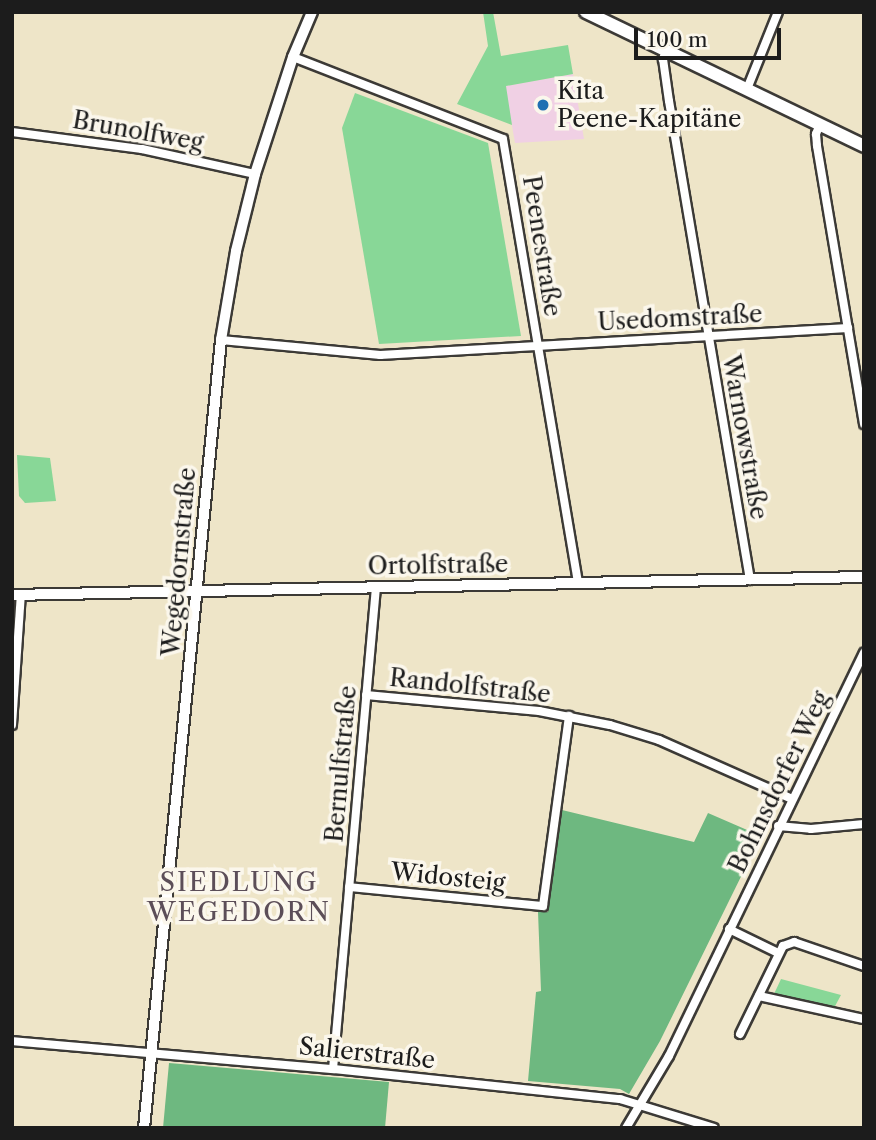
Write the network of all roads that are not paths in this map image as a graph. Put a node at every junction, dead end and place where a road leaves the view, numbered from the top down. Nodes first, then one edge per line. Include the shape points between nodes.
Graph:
1 (312, 12) edge
2 (586, 12) edge
3 (778, 12) edge
4 (604, 16) edge
5 (666, 51) junction
6 (293, 57) junction
7 (747, 89) junction
8 (820, 124) junction
9 (12, 132) edge
10 (864, 146) edge
11 (255, 174) junction
12 (848, 328) junction
13 (708, 335) junction
14 (221, 340) junction
15 (538, 345) junction
16 (864, 424) edge
17 (864, 578) edge
18 (750, 580) junction
19 (578, 583) junction
20 (376, 587) junction
21 (198, 591) junction
22 (17, 595) edge
23 (864, 653) edge
24 (366, 695) junction
25 (569, 716) junction
26 (12, 725) edge
27 (792, 799) junction
28 (864, 824) edge
29 (778, 826) junction
30 (349, 887) junction
31 (543, 906) joint
32 (729, 929) junction
33 (778, 953) junction
34 (864, 966) edge
35 (758, 996) junction
36 (864, 1019) edge
37 (740, 1034) dead end
38 (12, 1041) edge
39 (150, 1053) junction
40 (333, 1069) junction
41 (641, 1107) junction
42 (144, 1128) edge
43 (626, 1128) edge
44 (714, 1128) edge

1 - 6 street, Wegedornstraße
2 - 4 main road
3 - 7 street
4 - 5 main road
5 - 7 main road
5 - 13 street, Warnowstraße via 663,59
6 - 11 street, Wegedornstraße
6 - 15 street, Peenestraße via 503,139
7 - 8 main road
8 - 10 main road
8 - 12 street via 817,146
9 - 11 street, Brunolfweg via 142,149
11 - 14 street, Wegedornstraße
12 - 13 street, Usedomstraße
12 - 16 street
13 - 15 street, Usedomstraße
13 - 18 street, Warnowstraße
14 - 15 street, Usedomstraße via 380,355
14 - 21 street, Wegedornstraße
15 - 19 street, Peenestraße
17 - 18 street, Ortolfstraße
18 - 19 street, Ortolfstraße
19 - 20 street, Ortolfstraße
20 - 21 street, Ortolfstraße
20 - 24 street, Bernulfstraße
21 - 22 street, Ortolfstraße
21 - 39 street, Wegedornstraße
22 - 26 street
23 - 27 street, Bohnsdorfer Weg
24 - 25 street, Randolfstraße
24 - 30 street, Bernulfstraße
25 - 27 street, Randolfstraße via 659,740
25 - 31 street, Randolfstraße
27 - 29 street, Bohnsdorfer Weg
28 - 29 street via 811,829
29 - 32 street, Bohnsdorfer Weg
30 - 31 street, Widosteig
30 - 40 street, Bernulfstraße
32 - 33 street
32 - 41 street, Bohnsdorfer Weg
33 - 34 street via 794,942
33 - 35 street
35 - 36 street
35 - 37 street
38 - 39 street, Salierstraße
39 - 40 street, Salierstraße
39 - 42 street, Wegedornstraße
40 - 41 street, Salierstraße via 620,1099
41 - 43 street, Bohnsdorfer Weg
41 - 44 street, Salierstraße

